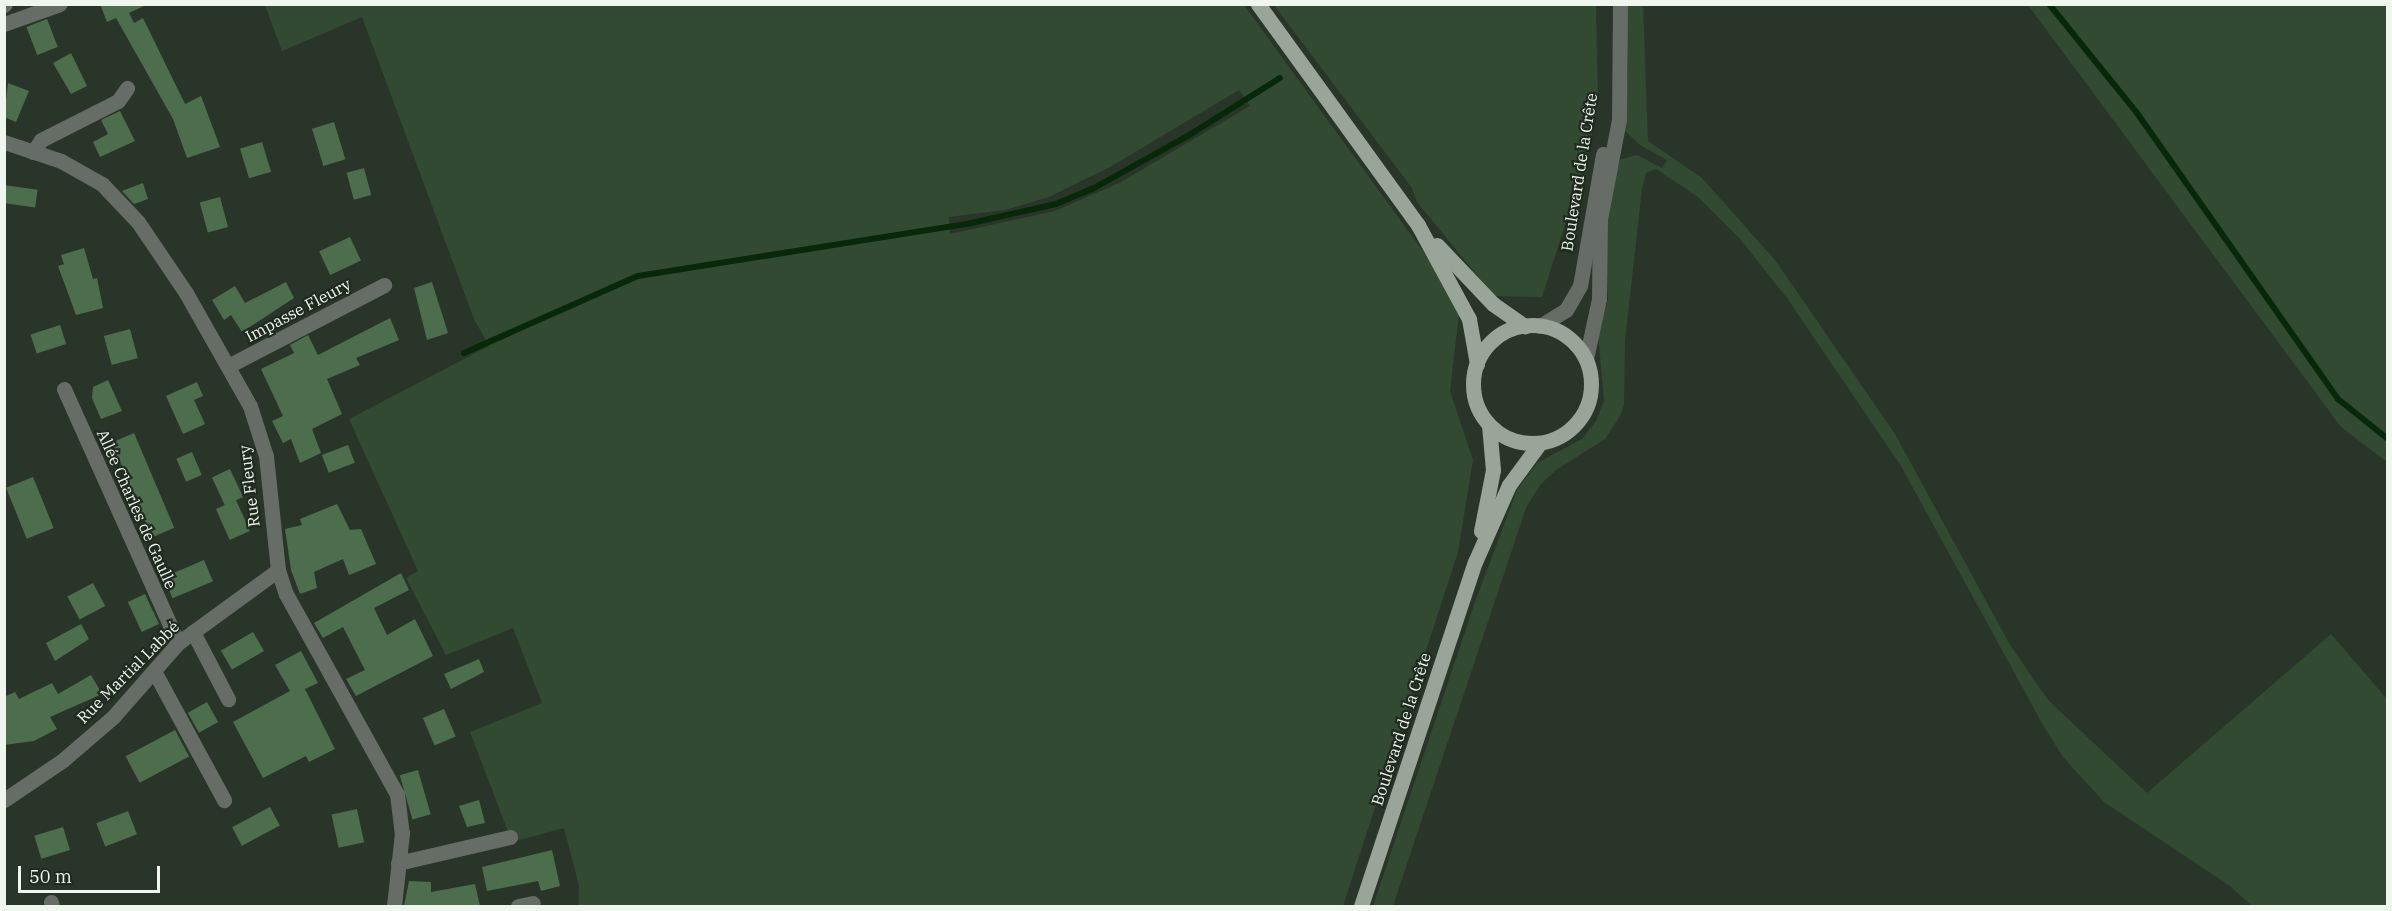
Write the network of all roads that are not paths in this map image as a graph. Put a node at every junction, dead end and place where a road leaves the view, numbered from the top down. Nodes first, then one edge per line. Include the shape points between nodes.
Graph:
1 (60, 4) edge
2 (1258, 4) edge
3 (1609, 4) edge
4 (1620, 4) edge
5 (4, 24) edge
6 (127, 88) dead end
7 (4, 142) edge
8 (33, 152) junction
9 (1418, 225) junction
10 (384, 285) dead end
11 (1532, 326) junction
12 (1586, 359) junction
13 (1477, 364) junction
14 (228, 366) junction
15 (64, 389) dead end
16 (1489, 425) junction
17 (1540, 443) junction
18 (1475, 562) junction
19 (278, 570) junction
20 (193, 632) junction
21 (178, 643) junction
22 (154, 671) junction
23 (228, 699) dead end
24 (4, 800) edge
25 (224, 800) dead end
26 (510, 837) dead end
27 (398, 863) junction
28 (533, 903) dead end
29 (394, 906) edge
30 (518, 906) edge
31 (1361, 906) edge

1 - 5 street
2 - 9 main road
3 - 11 street, Boulevard de la Crête via 1610,109 1580,286 1566,310
4 - 12 street, Boulevard de la Crête via 1619,119 1600,219 1599,299
6 - 8 street via 118,101 40,140
7 - 8 street, Rue Fleury
8 - 14 street, Rue Fleury via 62,160 102,184 138,222 186,293
9 - 11 main road via 1493,304
9 - 13 main road via 1469,319
10 - 14 street, Impasse Fleury
11 - 12 main road via 1572,340
11 - 13 main road via 1501,334
12 - 17 main road via 1592,388 1582,417 1560,437
13 - 16 main road via 1473,390
14 - 19 street, Rue Fleury via 261,431
15 - 21 street, Allée Charles de Gaulle
16 - 17 main road via 1507,438
16 - 18 main road, Boulevard de la Crête via 1493,470
17 - 18 main road, Boulevard de la Crête via 1509,485
18 - 31 main road, Boulevard de la Crête
19 - 20 street, Rue Martial Labbé
19 - 27 street, Rue Fleury via 286,594 392,781 400,814
20 - 21 street, Rue Martial Labbé
20 - 23 street
21 - 22 street, Rue Martial Labbé
22 - 24 street, Rue Martial Labbé via 113,717 63,760
22 - 25 street
26 - 27 street
27 - 29 street, Rue Fleury
28 - 30 street

